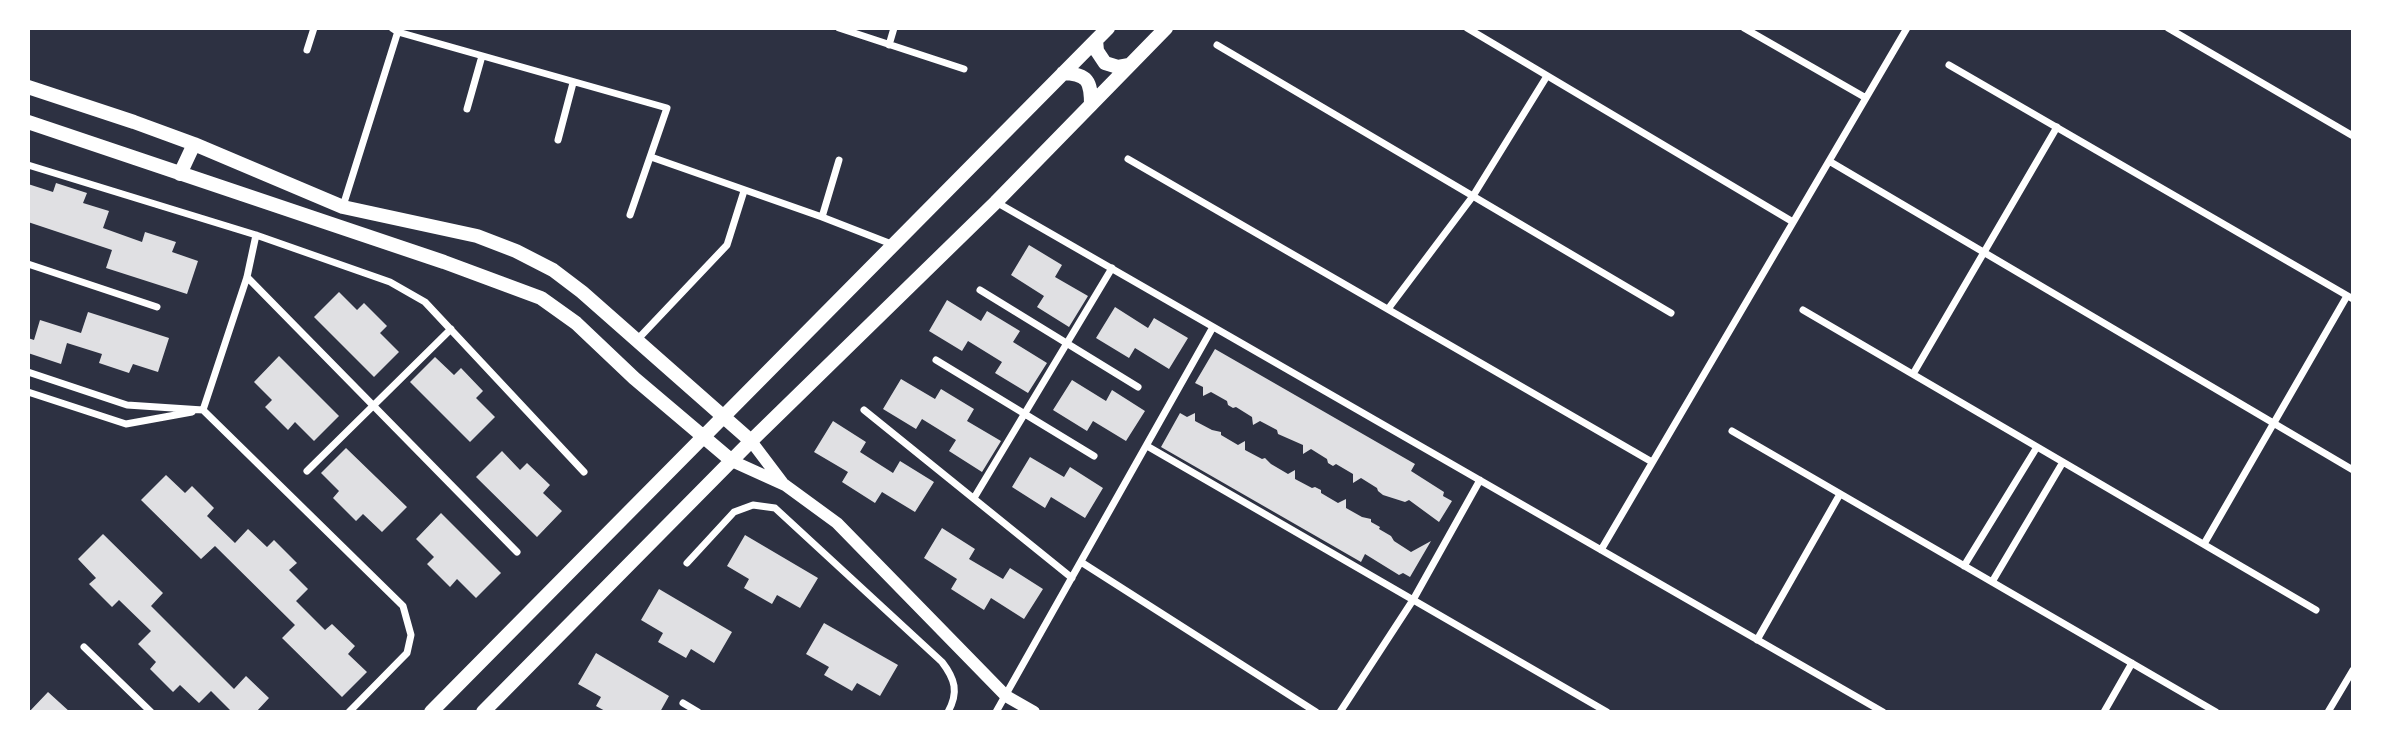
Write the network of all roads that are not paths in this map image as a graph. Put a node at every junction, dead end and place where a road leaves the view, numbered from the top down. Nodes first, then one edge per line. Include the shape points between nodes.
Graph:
1 (314, 28) edge
2 (839, 28) edge
3 (894, 28) edge
4 (1108, 28) edge
5 (1166, 28) edge
6 (1467, 28) edge
7 (1744, 28) edge
8 (1907, 28) edge
9 (2168, 28) edge
10 (396, 29) edge
11 (1096, 40) junction
12 (889, 44) junction
13 (1217, 45) dead end
14 (307, 50) dead end
15 (482, 56) junction
16 (1129, 65) junction
17 (1949, 65) dead end
18 (964, 69) dead end
19 (1063, 73) junction
20 (1547, 76) junction
21 (573, 83) junction
22 (28, 87) edge
23 (1866, 99) junction
24 (1091, 105) junction
25 (467, 109) dead end
26 (28, 122) edge
27 (2057, 128) junction
28 (2353, 136) edge
29 (558, 140) dead end
30 (194, 144) junction
31 (651, 157) junction
32 (1128, 159) dead end
33 (839, 160) dead end
34 (1829, 161) junction
35 (28, 165) edge
36 (180, 174) junction
37 (744, 191) junction
38 (1473, 196) junction
39 (996, 202) junction
40 (343, 207) junction
41 (630, 215) dead end
42 (822, 217) junction
43 (1793, 222) junction
44 (256, 234) junction
45 (894, 245) junction
46 (1984, 252) junction
47 (28, 264) edge
48 (1112, 268) junction
49 (247, 277) junction
50 (980, 290) dead end
51 (2350, 298) edge
52 (157, 307) dead end
53 (1388, 309) junction
54 (1803, 310) dead end
55 (1671, 313) dead end
56 (1213, 327) junction
57 (451, 329) junction
58 (637, 340) junction
59 (1067, 344) junction
60 (936, 360) dead end
61 (28, 372) edge
62 (1913, 374) junction
63 (1138, 387) dead end
64 (28, 392) edge
65 (372, 405) junction
66 (203, 410) junction
67 (864, 410) dead end
68 (1025, 414) junction
69 (722, 415) junction
70 (2274, 423) junction
71 (1732, 431) dead end
72 (704, 435) junction
73 (751, 441) junction
74 (1147, 446) junction
75 (2037, 447) junction
76 (1094, 456) dead end
77 (732, 461) junction
78 (1652, 462) junction
79 (2063, 462) junction
80 (2353, 470) edge
81 (307, 471) dead end
82 (584, 472) dead end
83 (1480, 480) junction
84 (785, 485) junction
85 (1840, 494) junction
86 (974, 498) junction
87 (2204, 544) junction
88 (1601, 550) junction
89 (517, 552) dead end
90 (1081, 562) junction
91 (687, 563) dead end
92 (1965, 566) junction
93 (1072, 578) junction
94 (1992, 582) junction
95 (1413, 600) junction
96 (2316, 610) dead end
97 (1757, 640) junction
98 (84, 647) dead end
99 (2132, 663) junction
100 (2353, 670) edge
101 (1006, 696) junction
102 (683, 703) dead end
103 (151, 712) edge
104 (349, 712) edge
105 (431, 712) edge
106 (483, 712) edge
107 (698, 712) edge
108 (948, 712) edge
109 (996, 712) edge
110 (1034, 712) edge
111 (1316, 712) edge
112 (1340, 712) edge
113 (1607, 712) edge
114 (1883, 712) edge
115 (2105, 712) edge
116 (2216, 712) edge
117 (2328, 712) edge

1 - 14 street
2 - 12 street
3 - 12 street
4 - 11 main road
5 - 16 main road
6 - 20 street
7 - 23 street
8 - 23 street
9 - 28 street
10 - 15 street
10 - 40 street
11 - 16 main road via 1105,64
11 - 19 main road
12 - 18 street
13 - 38 street
15 - 21 street
15 - 25 street
16 - 24 main road
17 - 27 street
19 - 24 main road via 1085,79 1091,87
19 - 45 main road
20 - 38 street
20 - 43 street
21 - 29 street
21 - 31 street via 667,108
22 - 30 main road
23 - 34 street
24 - 39 main road
26 - 36 main road
27 - 46 street
27 - 51 street
30 - 36 main road
30 - 40 main road
31 - 37 street
31 - 41 street
32 - 53 street
33 - 42 street
34 - 43 street
34 - 46 street
35 - 44 street
36 - 72 main road via 541,298
37 - 42 street
37 - 58 street via 727,245
38 - 53 street
38 - 55 street
39 - 48 street
39 - 73 main road
40 - 58 main road via 477,236 516,251 553,270
42 - 45 street
43 - 78 street
44 - 49 street
44 - 57 street via 408,290
45 - 69 main road
46 - 62 street
46 - 70 street
47 - 52 street
48 - 56 street
48 - 59 street
49 - 65 street
49 - 66 street
50 - 59 street
51 - 70 street
53 - 78 street
54 - 62 street
56 - 74 street
56 - 83 street
57 - 65 street
57 - 82 street
58 - 69 main road
59 - 63 street
59 - 68 street
60 - 68 street
61 - 66 street via 127,405
62 - 75 street
64 - 66 street via 126,424
65 - 81 street
65 - 89 street
66 - 104 street via 403,606 411,635 407,653
67 - 86 street
68 - 76 street
68 - 86 street
69 - 72 main road
69 - 73 main road
70 - 80 street
70 - 87 street
71 - 85 street
72 - 77 main road
72 - 105 main road
73 - 77 main road
73 - 84 street
74 - 90 street
74 - 95 street
75 - 79 street
75 - 92 street
77 - 84 street
77 - 106 main road
78 - 88 street
79 - 87 street
79 - 94 street
83 - 88 street
83 - 95 street
84 - 101 street via 837,523
85 - 92 street
85 - 97 street
86 - 93 street
87 - 96 street
88 - 97 street
90 - 93 street
90 - 111 street
91 - 108 street via 734,512 753,505 775,508 942,662 953,677 954,701
92 - 94 street
93 - 101 street
94 - 99 street
95 - 112 street
95 - 113 street
97 - 114 street
98 - 103 street
99 - 115 street
99 - 116 street
100 - 117 street
101 - 109 street
101 - 110 street
102 - 107 street

